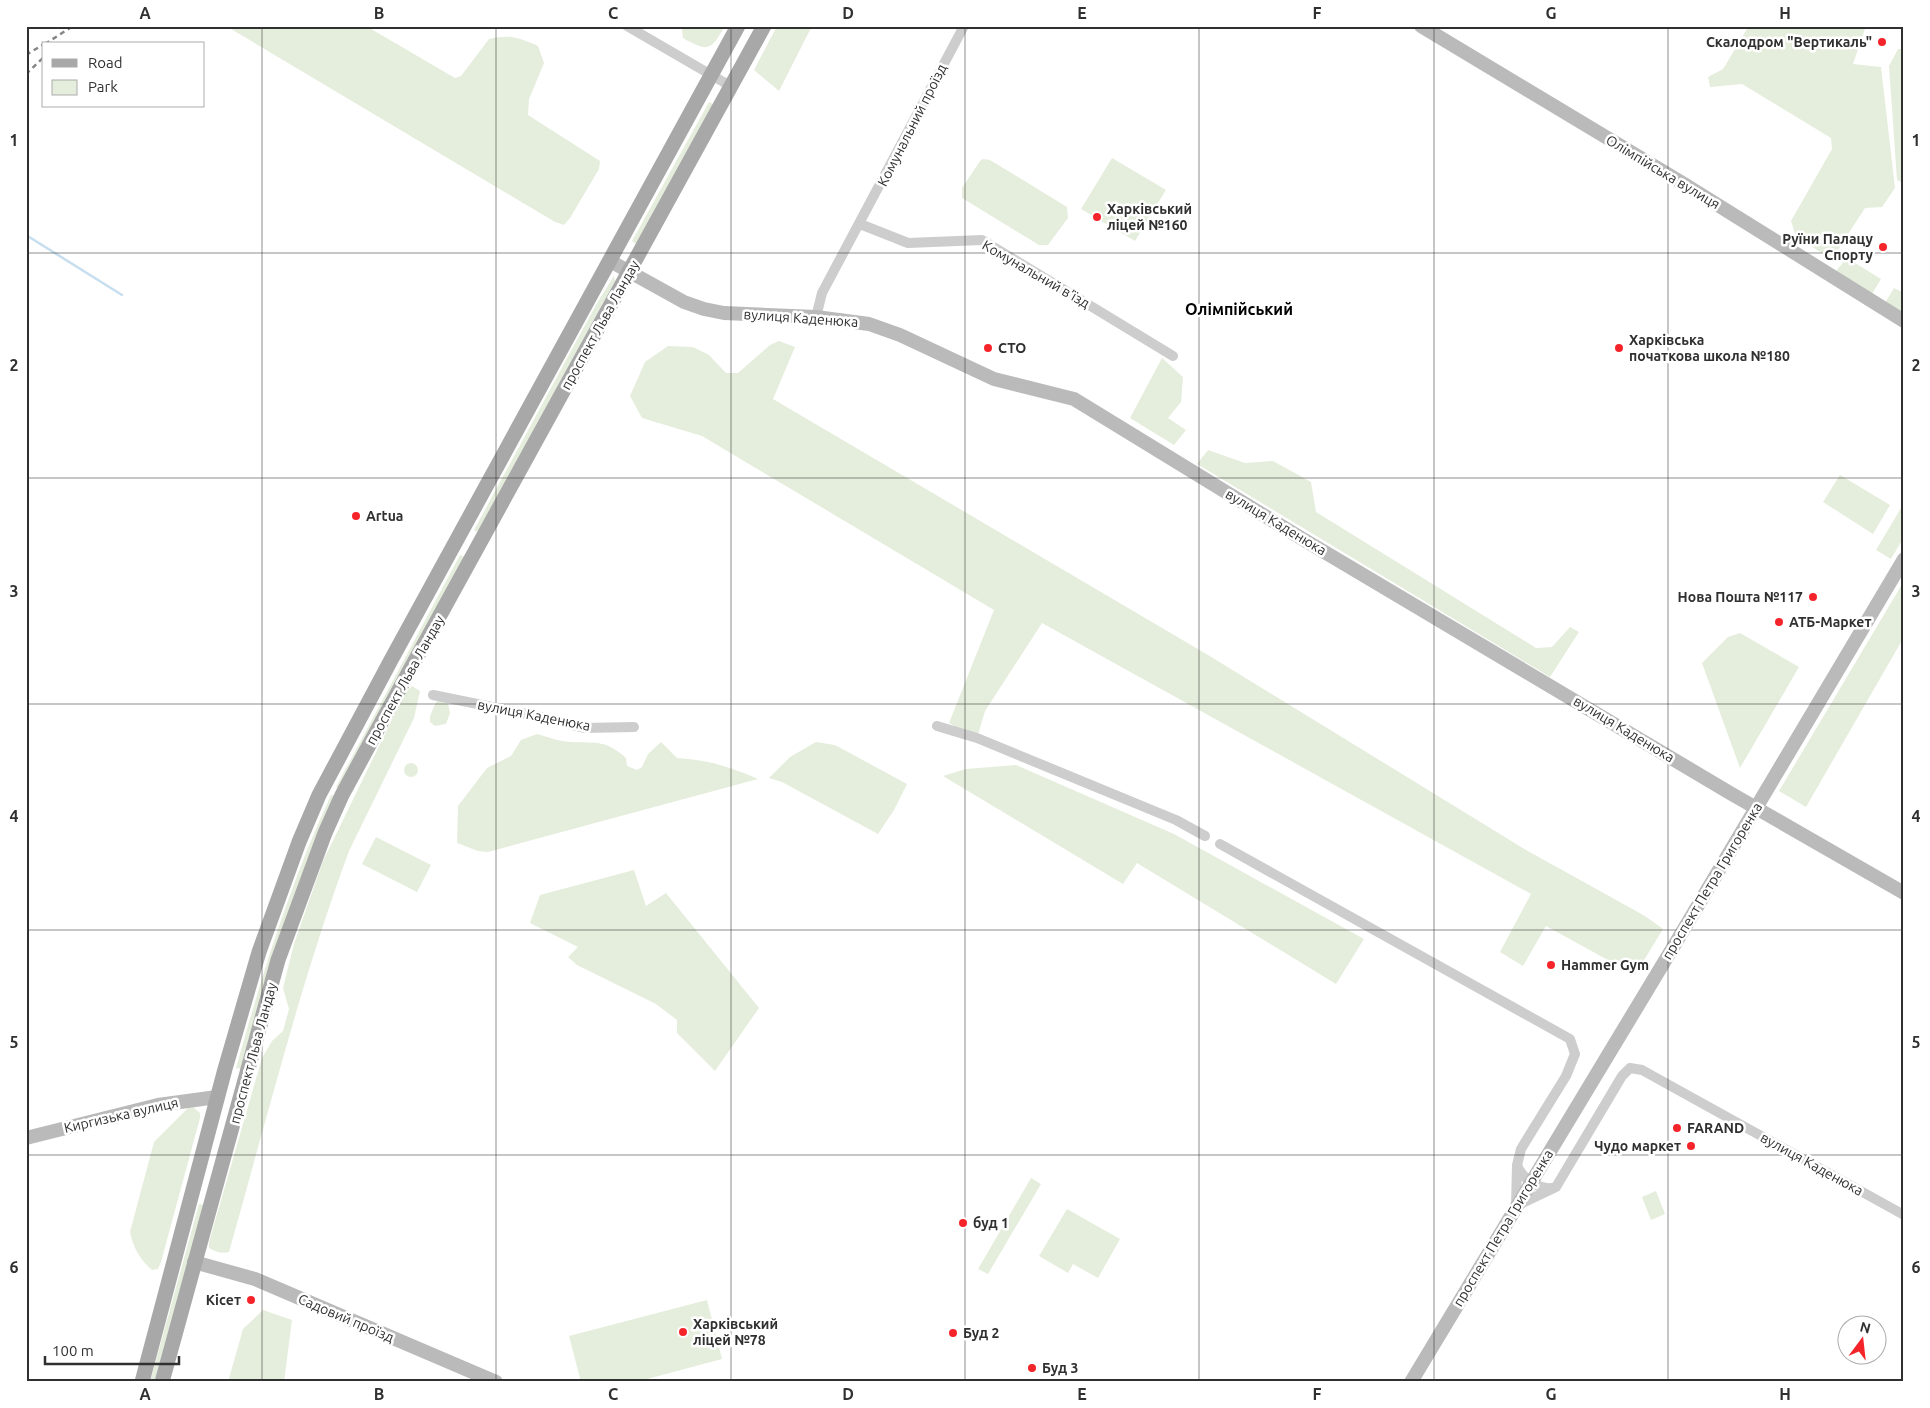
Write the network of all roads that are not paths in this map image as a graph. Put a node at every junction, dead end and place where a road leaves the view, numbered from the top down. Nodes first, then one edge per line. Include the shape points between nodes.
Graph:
1 (627, 26) edge
2 (738, 26) edge
3 (764, 26) edge
4 (964, 26) edge
5 (1421, 26) edge
6 (711, 76) junction
7 (732, 87) junction
8 (860, 224) junction
9 (610, 261) junction
10 (629, 272) junction
11 (816, 317) junction
12 (1904, 321) edge
13 (1173, 356) dead end
14 (458, 538) junction
15 (478, 548) junction
16 (1902, 566) edge
17 (433, 694) dead end
18 (937, 726) dead end
19 (634, 727) dead end
20 (1756, 808) junction
21 (1205, 836) dead end
22 (1220, 844) dead end
23 (1904, 893) edge
24 (218, 1097) junction
25 (239, 1103) junction
26 (26, 1138) edge
27 (1517, 1165) junction
28 (1532, 1181) junction
29 (1556, 1187) junction
30 (193, 1193) junction
31 (212, 1198) junction
32 (1516, 1206) junction
33 (1904, 1215) edge
34 (194, 1262) junction
35 (142, 1382) edge
36 (162, 1382) edge
37 (496, 1382) edge
38 (1411, 1382) edge

1 - 6 street
2 - 6 main road, проспект Льва Ландау
3 - 7 main road, проспект Льва Ландау
4 - 8 street, Комунальний проїзд
5 - 12 street, Олімпійська вулиця
6 - 7 street
6 - 9 main road, проспект Льва Ландау
7 - 10 main road, проспект Льва Ландау
8 - 11 street, Комунальний проїзд via 822,293
8 - 13 street, Комунальний в’їзд via 908,243 982,240
9 - 10 street, вулиця Каденюка
9 - 14 main road, проспект Льва Ландау
10 - 11 street, вулиця Каденюка via 684,302 704,309 724,313
10 - 15 main road, проспект Льва Ландау
11 - 20 street, вулиця Каденюка via 878,326 994,379 1074,399
14 - 15 main road
14 - 24 main road, проспект Льва Ландау via 350,735 309,818 259,952
15 - 25 main road, проспект Льва Ландау via 325,833 278,960
16 - 20 street, проспект Петра Григоренка
17 - 19 street, вулиця Каденюка via 584,728
18 - 21 street via 977,738 1176,820
20 - 23 street, вулиця Каденюка
20 - 28 street, проспект Петра Григоренка
22 - 27 street via 1570,1039 1575,1054 1566,1076 1522,1149
24 - 25 main road
24 - 26 street, Киргизька вулиця via 158,1105
24 - 30 main road, проспект Льва Ландау
25 - 31 main road, проспект Льва Ландау
27 - 28 street via 1522,1174
27 - 32 street
28 - 29 street via 1542,1188
28 - 32 street, проспект Петра Григоренка
29 - 32 street
29 - 33 street, вулиця Каденюка via 1622,1076 1630,1068 1642,1070
30 - 31 main road
30 - 35 main road, проспект Льва Ландау
31 - 34 main road, проспект Льва Ландау
32 - 38 street, проспект Петра Григоренка
34 - 36 main road, проспект Льва Ландау
34 - 37 street, Садовий проїзд via 255,1279

